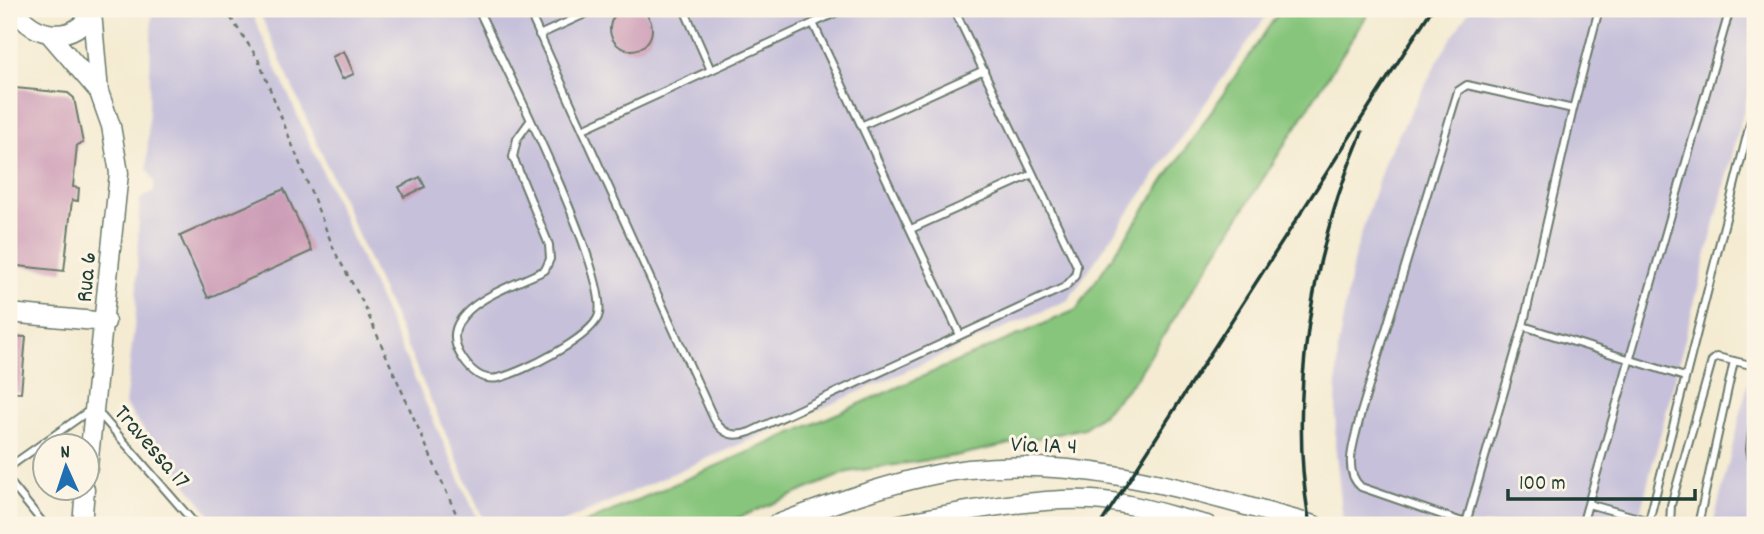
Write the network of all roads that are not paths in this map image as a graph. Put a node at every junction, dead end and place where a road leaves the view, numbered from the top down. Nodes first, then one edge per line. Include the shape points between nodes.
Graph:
1 (15, 9) edge
2 (478, 9) edge
3 (528, 9) edge
4 (596, 9) edge
5 (684, 9) edge
6 (844, 9) edge
7 (954, 9) edge
8 (1599, 9) edge
9 (1730, 9) edge
10 (92, 10) edge
11 (813, 23) junction
12 (9, 30) edge
13 (43, 33) junction
14 (539, 35) junction
15 (710, 68) junction
16 (984, 70) junction
17 (99, 92) junction
18 (1755, 104) edge
19 (1573, 110) junction
20 (530, 121) junction
21 (863, 125) junction
22 (583, 129) junction
23 (1032, 174) junction
24 (911, 229) junction
25 (9, 313) edge
26 (106, 322) junction
27 (1522, 326) junction
28 (961, 335) junction
29 (1632, 359) junction
30 (1734, 361) junction
31 (1755, 366) edge
32 (1685, 377) junction
33 (1755, 403) edge
34 (93, 407) junction
35 (91, 433) edge
36 (9, 467) edge
37 (1755, 477) edge
38 (9, 481) edge
39 (84, 503) edge
40 (1588, 504) junction
41 (43, 523) dead end
42 (1648, 523) edge
43 (1469, 524) edge
44 (82, 525) edge
45 (196, 525) edge
46 (775, 525) edge
47 (895, 525) edge
48 (1207, 525) edge
49 (1314, 525) edge
50 (1582, 525) edge
51 (1670, 525) edge
52 (1698, 525) edge

1 - 13 main road, Rua 6 via 23,22
2 - 20 lane
3 - 14 lane
4 - 14 lane
5 - 15 lane
6 - 11 lane
7 - 16 lane
8 - 19 lane
9 - 29 lane
10 - 13 main road via 81,25 67,33
10 - 17 main road, Rua 6
11 - 15 lane
11 - 21 lane
12 - 13 main road
13 - 17 main road, Rua 6
14 - 22 lane
15 - 22 lane
16 - 21 lane
16 - 23 lane
17 - 26 main road, Rua 6 via 119,173
18 - 32 lane
19 - 27 lane
19 - 43 lane via 1467,85 1458,91 1360,416 1350,463 1355,482
20 - 20 lane via 517,139 513,157 549,245 550,259 545,270 465,310 456,323 457,350 482,377 498,378 577,342 592,329 598,316 595,282
21 - 24 lane
22 - 28 lane via 714,419 726,433 750,432
23 - 24 lane
23 - 28 lane via 1077,266 1075,276 1065,287
24 - 28 lane
25 - 26 main road
26 - 34 main road, Rua 6
27 - 29 lane
27 - 43 lane
29 - 32 lane
29 - 40 lane
30 - 31 lane
30 - 51 lane via 1717,358 1712,362 1671,505
30 - 52 lane
32 - 42 lane
33 - 37 lane via 1750,449
34 - 35 main road, Rua 6
34 - 36 lane, Travessa 17
34 - 45 lane, Travessa 17
38 - 41 lane
39 - 44 main road
40 - 42 lane
40 - 50 lane
46 - 49 main road, Via 1A 4 via 876,491 967,469 1021,466 1117,473
47 - 48 main road via 1052,501 1092,500

